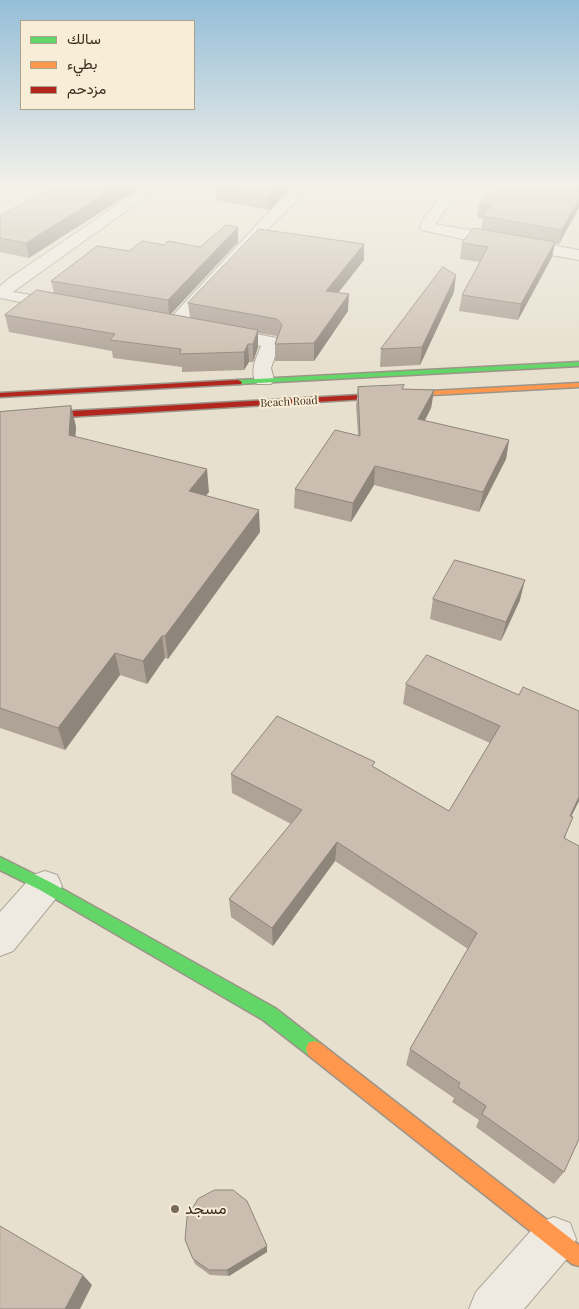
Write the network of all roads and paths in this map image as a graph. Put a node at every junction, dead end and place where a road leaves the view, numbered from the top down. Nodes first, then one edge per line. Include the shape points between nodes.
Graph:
1 (65, 247) edge
2 (244, 247) edge
3 (527, 247) edge
4 (579, 256) edge
5 (78, 308) edge
6 (155, 321) edge
7 (174, 324) junction
8 (579, 364) edge
9 (264, 380) junction
10 (579, 385) edge
11 (0, 395) edge
12 (0, 418) edge
13 (0, 863) edge
14 (45, 886) junction
15 (0, 939) edge
16 (567, 1248) edge
17 (493, 1309) edge

1 - 5 street via 2,294
2 - 7 street
3 - 4 street
6 - 7 street
7 - 9 street via 272,342 262,368
8 - 9 main road, Beach Road
9 - 11 main road, Beach Road
10 - 12 main road, Beach Road
13 - 14 main road
14 - 15 street
14 - 16 main road via 269,1014
16 - 17 street

